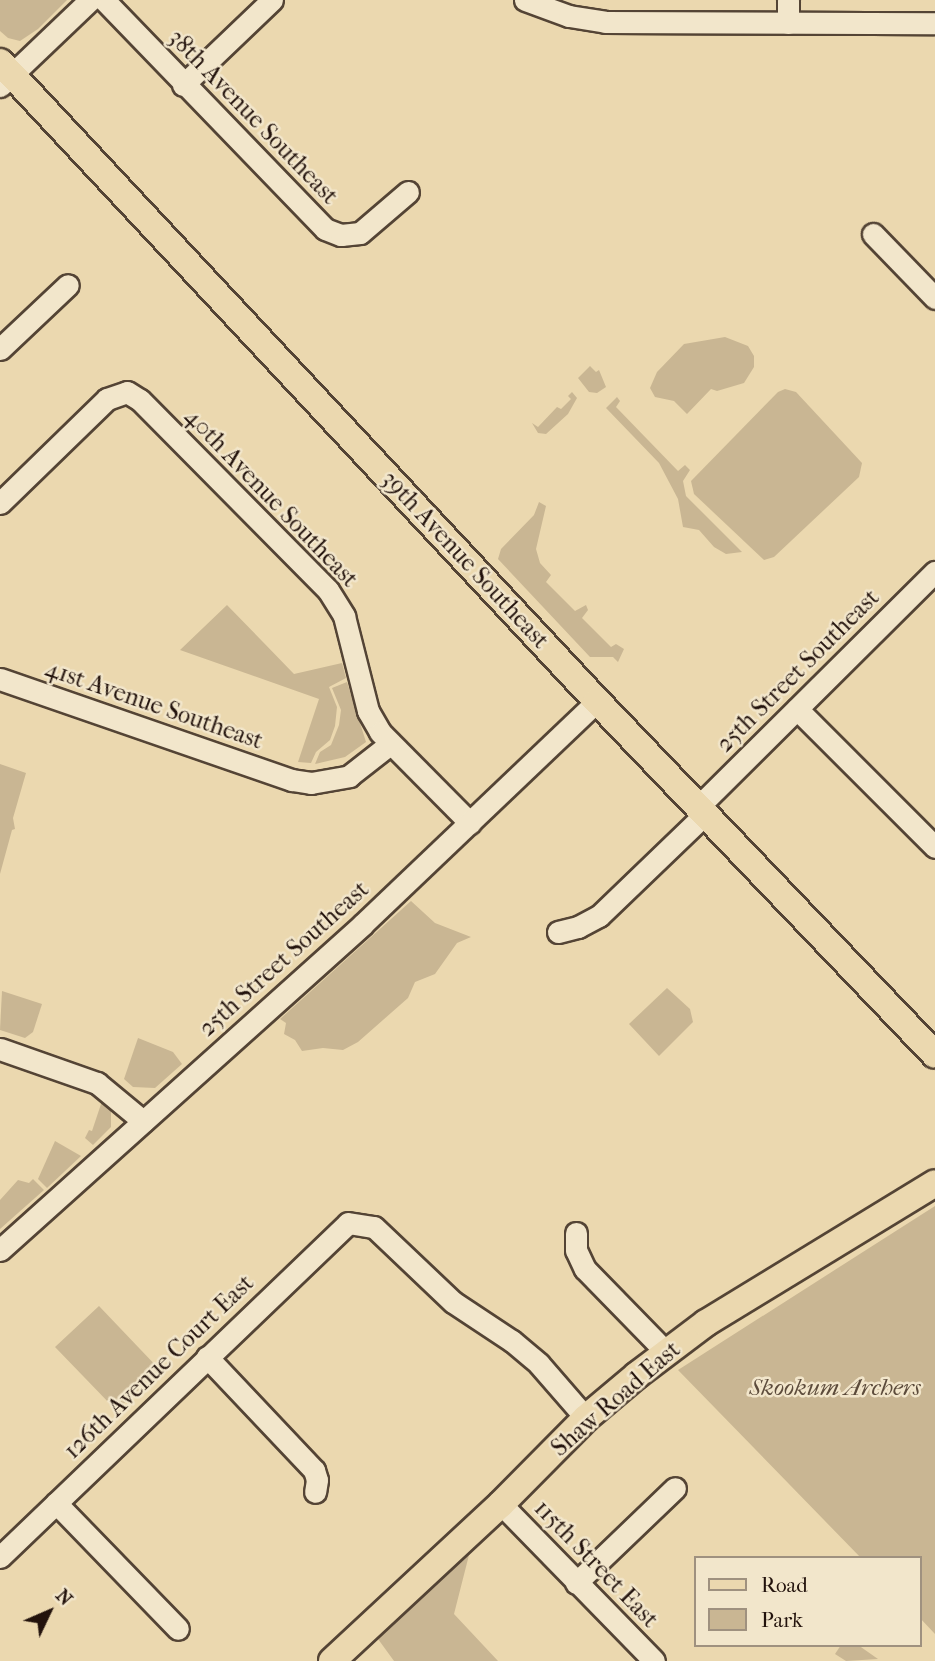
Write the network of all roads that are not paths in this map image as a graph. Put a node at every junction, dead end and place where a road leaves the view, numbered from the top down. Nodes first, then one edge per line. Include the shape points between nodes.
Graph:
1 (90, 0) edge
2 (104, 0) edge
3 (272, 0) edge
4 (525, 0) edge
5 (788, 0) edge
6 (788, 23) junction
7 (935, 23) edge
8 (4, 74) edge
9 (183, 85) junction
10 (408, 192) dead end
11 (873, 234) dead end
12 (931, 284) edge
13 (68, 285) dead end
14 (3, 342) edge
15 (0, 503) edge
16 (932, 580) edge
17 (0, 679) edge
18 (597, 701) junction
19 (797, 709) junction
20 (390, 744) junction
21 (701, 811) junction
22 (470, 823) junction
23 (935, 847) edge
24 (558, 932) dead end
25 (0, 1049) edge
26 (935, 1055) edge
27 (143, 1121) junction
28 (935, 1183) edge
29 (576, 1233) dead end
30 (0, 1250) edge
31 (667, 1353) junction
32 (207, 1357) junction
33 (586, 1418) junction
34 (675, 1488) dead end
35 (315, 1492) dead end
36 (56, 1503) junction
37 (501, 1504) junction
38 (0, 1557) edge
39 (576, 1583) junction
40 (178, 1629) dead end
41 (343, 1657) edge
42 (654, 1661) edge

1 - 8 street
2 - 9 street, 38th Avenue Southeast
3 - 9 street
4 - 6 street via 569,16 605,22
5 - 6 street
6 - 7 street
8 - 18 main road, 39th Avenue Southeast
9 - 10 street, 38th Avenue Southeast via 316,222 334,233 360,233
11 - 12 street
13 - 14 street
15 - 20 street, 40th Avenue Southeast via 107,399 127,392 140,400 328,590 344,616 368,711
16 - 19 street, 25th Street Southeast
17 - 20 street, 41st Avenue Southeast via 292,780 311,783 349,776
18 - 21 main road, 39th Avenue Southeast
18 - 22 street, 25th Street Southeast
19 - 21 street, 25th Street Southeast
19 - 23 street
20 - 22 street, 40th Avenue Southeast
21 - 24 street via 599,916
21 - 26 main road, 39th Avenue Southeast
22 - 27 street, 25th Street Southeast
25 - 27 street via 97,1083
27 - 30 street, 25th Street Southeast
28 - 31 main road, Shaw Road East via 706,1323
29 - 31 street via 576,1250 585,1269
31 - 33 main road, Shaw Road East
32 - 33 street, 126th Avenue Court East via 339,1231 358,1222 374,1227 453,1301 539,1364
32 - 35 street via 314,1470
32 - 36 street, 126th Avenue Court East
33 - 37 main road, Shaw Road East
34 - 39 street
36 - 38 street, 126th Avenue Court East
36 - 40 street
37 - 39 street, 115th Street East
37 - 41 main road, Shaw Road East
39 - 42 street, 115th Street East

